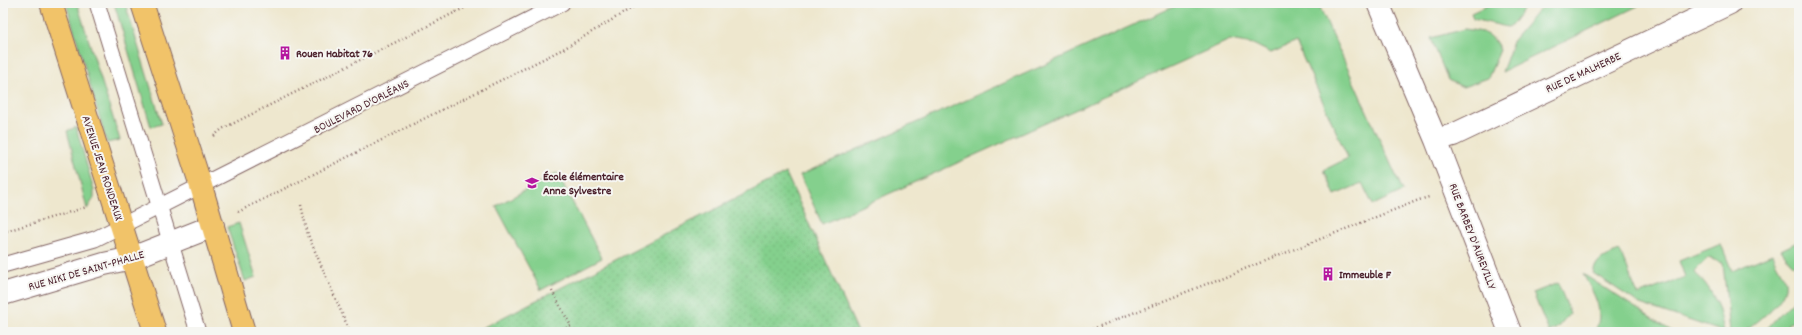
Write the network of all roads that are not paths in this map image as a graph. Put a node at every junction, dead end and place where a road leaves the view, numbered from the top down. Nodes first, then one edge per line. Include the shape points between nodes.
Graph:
1 (51, 3) edge
2 (97, 3) edge
3 (142, 3) edge
4 (562, 3) edge
5 (1378, 3) edge
6 (1730, 3) edge
7 (1436, 140) junction
8 (201, 186) junction
9 (159, 208) junction
10 (122, 226) junction
11 (213, 226) junction
12 (170, 243) junction
13 (132, 258) junction
14 (3, 265) edge
15 (3, 294) edge
16 (155, 332) edge
17 (198, 332) edge
18 (244, 332) edge
19 (1510, 332) edge

1 - 10 main road, AVENUE JEAN RONDEAUX
2 - 9 lane
3 - 8 main road
4 - 8 lane, BOULEVARD D'ORLÉANS
5 - 7 street, RUE BARBEY D'AUREVILLY
6 - 7 street, RUE DE MALHERBE via 1452,135
7 - 19 street, RUE BARBEY D'AUREVILLY
8 - 9 lane, BOULEVARD D'ORLÉANS
8 - 11 main road
9 - 10 lane
9 - 12 lane
10 - 13 main road, AVENUE JEAN RONDEAUX
10 - 14 lane via 95,239
11 - 12 street, RUE NIKI DE SAINT-PHALLE
11 - 18 main road
12 - 13 street, RUE NIKI DE SAINT-PHALLE
12 - 17 lane
13 - 15 street, RUE NIKI DE SAINT-PHALLE
13 - 16 main road, AVENUE JEAN RONDEAUX

